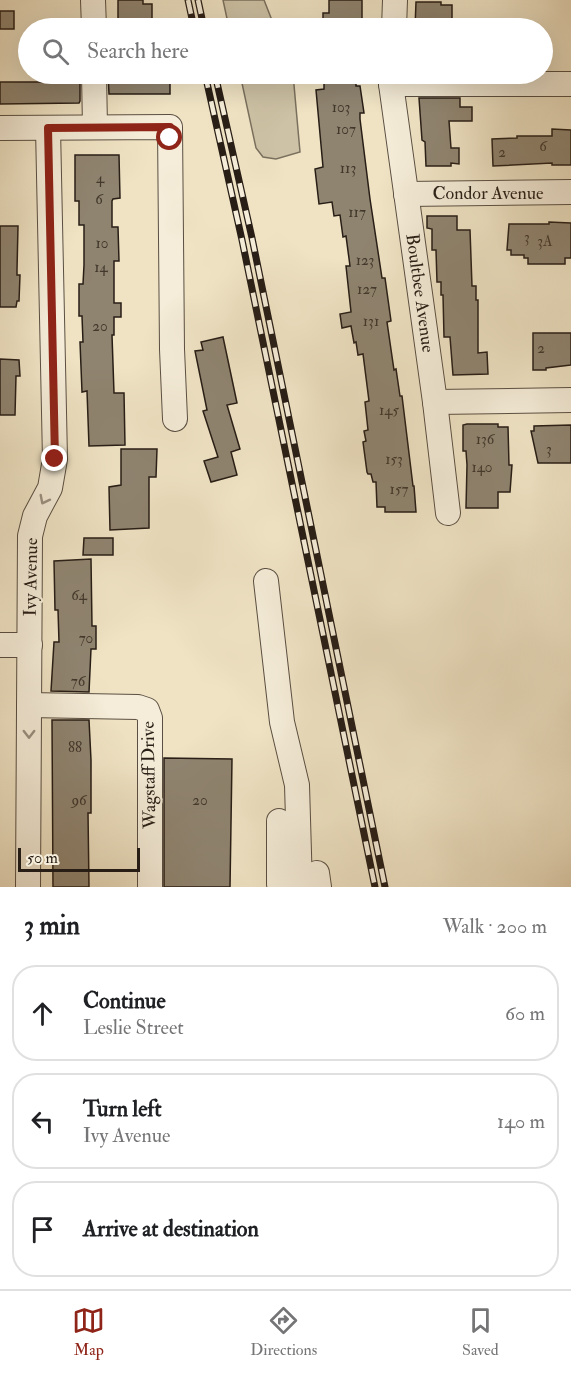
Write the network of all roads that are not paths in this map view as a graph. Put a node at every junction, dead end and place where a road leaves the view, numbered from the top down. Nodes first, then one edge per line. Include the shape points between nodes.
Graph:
1 (93, 0) edge
2 (395, 0) edge
3 (94, 18) edge
4 (394, 18) edge
5 (553, 83) edge
6 (94, 84) edge
7 (393, 84) edge
8 (571, 84) edge
9 (95, 127) junction
10 (0, 128) edge
11 (48, 128) junction
12 (571, 192) edge
13 (405, 194) junction
14 (571, 400) edge
15 (435, 402) junction
16 (175, 419) dead end
17 (448, 513) dead end
18 (266, 581) dead end
19 (0, 645) edge
20 (30, 645) junction
21 (29, 705) junction
22 (279, 821) dead end
23 (309, 882) edge
24 (28, 887) edge
25 (150, 887) edge

1 - 3 street
2 - 4 street
5 - 8 street
6 - 9 street
7 - 13 street, Boultbee Avenue
9 - 11 street
9 - 16 street via 170,127
10 - 11 street
11 -> 20 street, Ivy Avenue via 55,459 50,488 35,516 30,536
12 - 13 street, Condor Avenue
13 - 15 street, Boultbee Avenue
14 - 15 street
15 - 17 street, Boultbee Avenue
18 - 23 street via 282,722 297,785
19 - 20 street
20 - 21 street, Ivy Avenue
21 -> 24 street, Ivy Avenue
21 - 25 street, Wagstaff Drive via 147,710
22 - 23 street via 279,884

